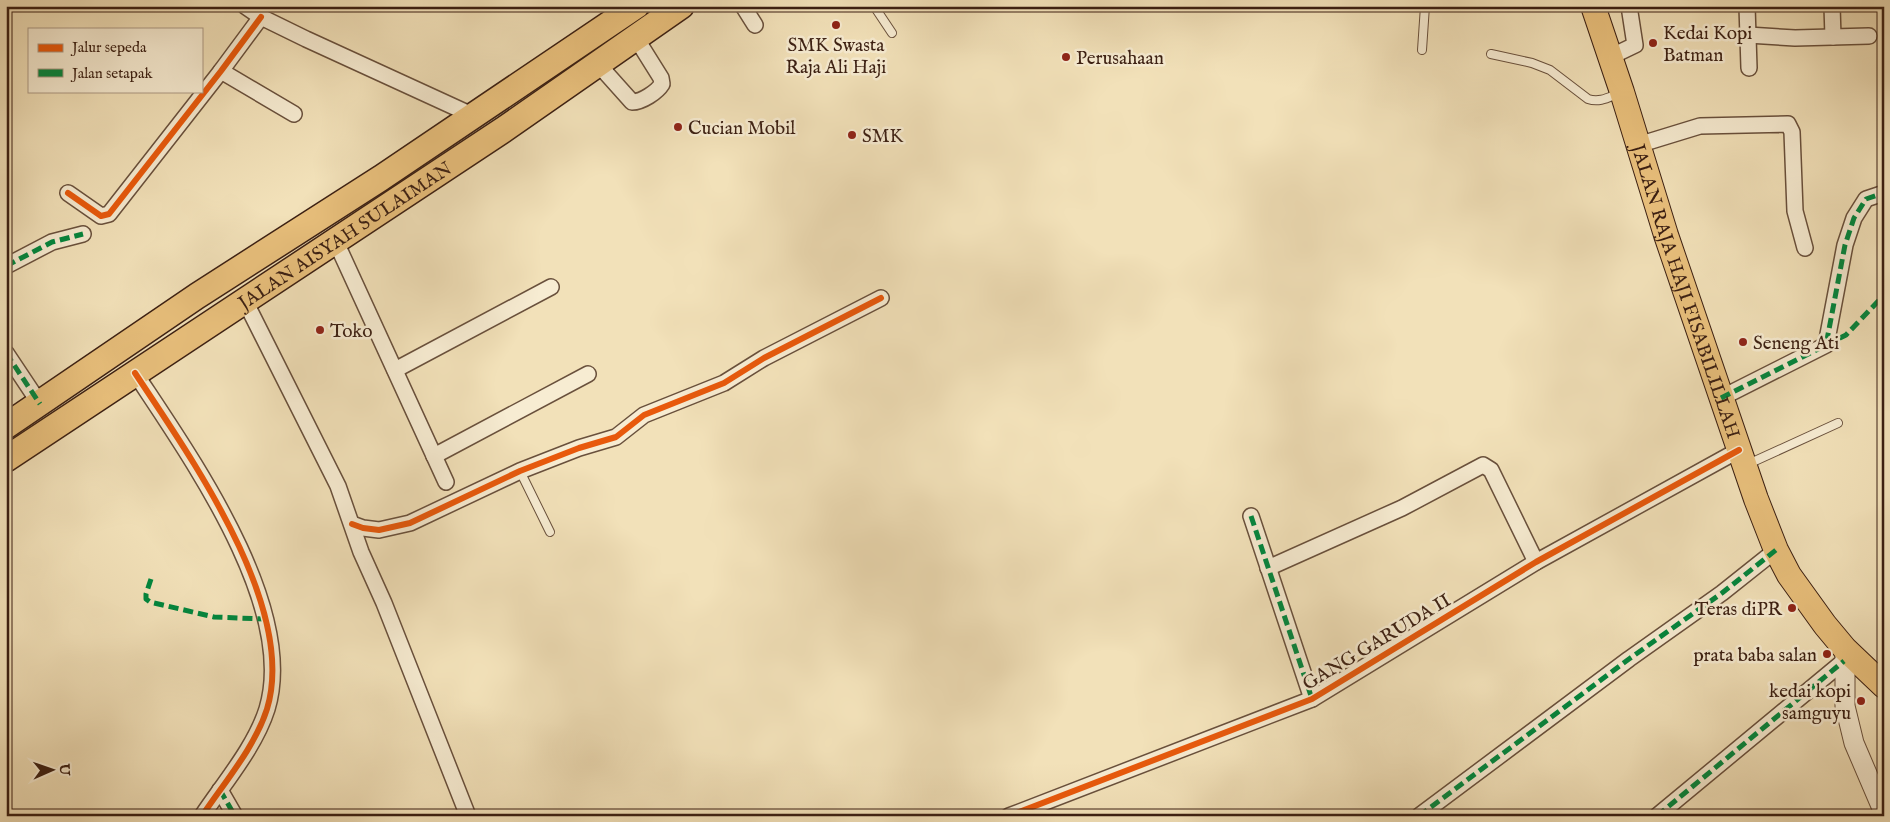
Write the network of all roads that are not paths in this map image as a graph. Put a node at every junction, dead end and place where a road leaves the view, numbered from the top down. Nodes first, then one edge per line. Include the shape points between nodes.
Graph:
1 (245, 6) edge
2 (681, 6) edge
3 (743, 6) edge
4 (874, 6) edge
5 (1425, 6) edge
6 (1593, 6) edge
7 (1629, 6) edge
8 (1747, 6) edge
9 (1832, 6) edge
10 (633, 7) edge
11 (261, 17) junction
12 (755, 25) dead end
13 (892, 33) dead end
14 (1748, 35) junction
15 (1868, 36) dead end
16 (1832, 37) junction
17 (636, 38) junction
18 (1422, 50) dead end
19 (1491, 54) dead end
20 (1610, 57) junction
21 (598, 64) junction
22 (1749, 68) dead end
23 (221, 71) junction
24 (1622, 92) junction
25 (294, 114) dead end
26 (474, 116) junction
27 (1638, 145) junction
28 (68, 193) dead end
29 (1884, 193) edge
30 (84, 234) dead end
31 (336, 242) junction
32 (1805, 248) dead end
33 (6, 266) edge
34 (551, 287) dead end
35 (881, 298) dead end
36 (245, 300) junction
37 (6, 353) edge
38 (394, 370) junction
39 (135, 373) junction
40 (588, 374) dead end
41 (1721, 398) junction
42 (40, 404) junction
43 (1838, 423) dead end
44 (6, 426) edge
45 (434, 456) junction
46 (1742, 458) junction
47 (6, 459) edge
48 (520, 471) junction
49 (446, 482) dead end
50 (1251, 516) dead end
51 (352, 524) junction
52 (550, 532) dead end
53 (1776, 550) junction
54 (1536, 562) junction
55 (1268, 568) junction
56 (1844, 655) junction
57 (1884, 686) edge
58 (1312, 699) junction
59 (220, 790) junction
60 (1884, 813) edge
61 (202, 816) edge
62 (235, 816) edge
63 (468, 816) edge
64 (1009, 816) edge
65 (1419, 816) edge
66 (1657, 816) edge

1 - 11 street
2 - 17 highway, JALAN AISYAH SULAIMAN
3 - 12 street
4 - 13 lane
5 - 18 lane
6 - 20 main road, JALAN RAJA HAJI FISABILILLAH
7 - 20 street via 1635,45
8 - 14 street
9 - 16 street
10 - 26 highway, JALAN AISYAH SULAIMAN
11 - 23 street
11 - 26 street
14 - 16 street
14 - 22 street
15 - 16 street
17 - 21 highway, JALAN AISYAH SULAIMAN
17 - 21 street via 662,84 640,101 632,102
19 - 24 lane via 1550,70 1593,101
20 - 24 main road, JALAN RAJA HAJI FISABILILLAH
21 - 31 highway, JALAN AISYAH SULAIMAN
23 - 25 street
23 - 28 street via 109,214 101,216
24 - 27 main road, JALAN RAJA HAJI FISABILILLAH
26 - 42 highway, JALAN AISYAH SULAIMAN via 197,296
27 - 32 street via 1700,126 1788,124 1792,132 1795,211
27 - 41 main road, JALAN RAJA HAJI FISABILILLAH
29 - 41 street via 1866,200 1854,218 1845,245 1826,345
30 - 33 street via 52,242
31 - 36 highway, JALAN AISYAH SULAIMAN
31 - 38 street
34 - 38 street
35 - 48 street via 764,358 724,383 644,415 616,437
36 - 39 highway, JALAN AISYAH SULAIMAN
36 - 51 street via 338,486
37 - 42 street
38 - 45 street
39 - 47 highway, JALAN AISYAH SULAIMAN
39 - 59 street via 198,469 236,541 255,585 272,652 272,687 264,717
40 - 45 street
41 - 46 main road, JALAN RAJA HAJI FISABILILLAH
42 - 44 highway, JALAN AISYAH SULAIMAN
43 - 46 lane
45 - 49 street
46 - 53 main road, JALAN RAJA HAJI FISABILILLAH
46 - 54 street, GANG GARUDA II
48 - 51 street via 410,524 379,530
48 - 52 lane
50 - 55 street
51 - 63 street
53 - 56 main road, JALAN RAJA HAJI FISABILILLAH via 1789,575
53 - 65 street
54 - 55 street via 1491,470 1479,466 1402,508
54 - 58 street, GANG GARUDA II
55 - 58 street
56 - 57 main road, JALAN RAJA HAJI FISABILILLAH
56 - 60 street via 1845,706 1854,743
56 - 66 street
58 - 64 street, GANG GARUDA II
59 - 61 street
59 - 62 street

